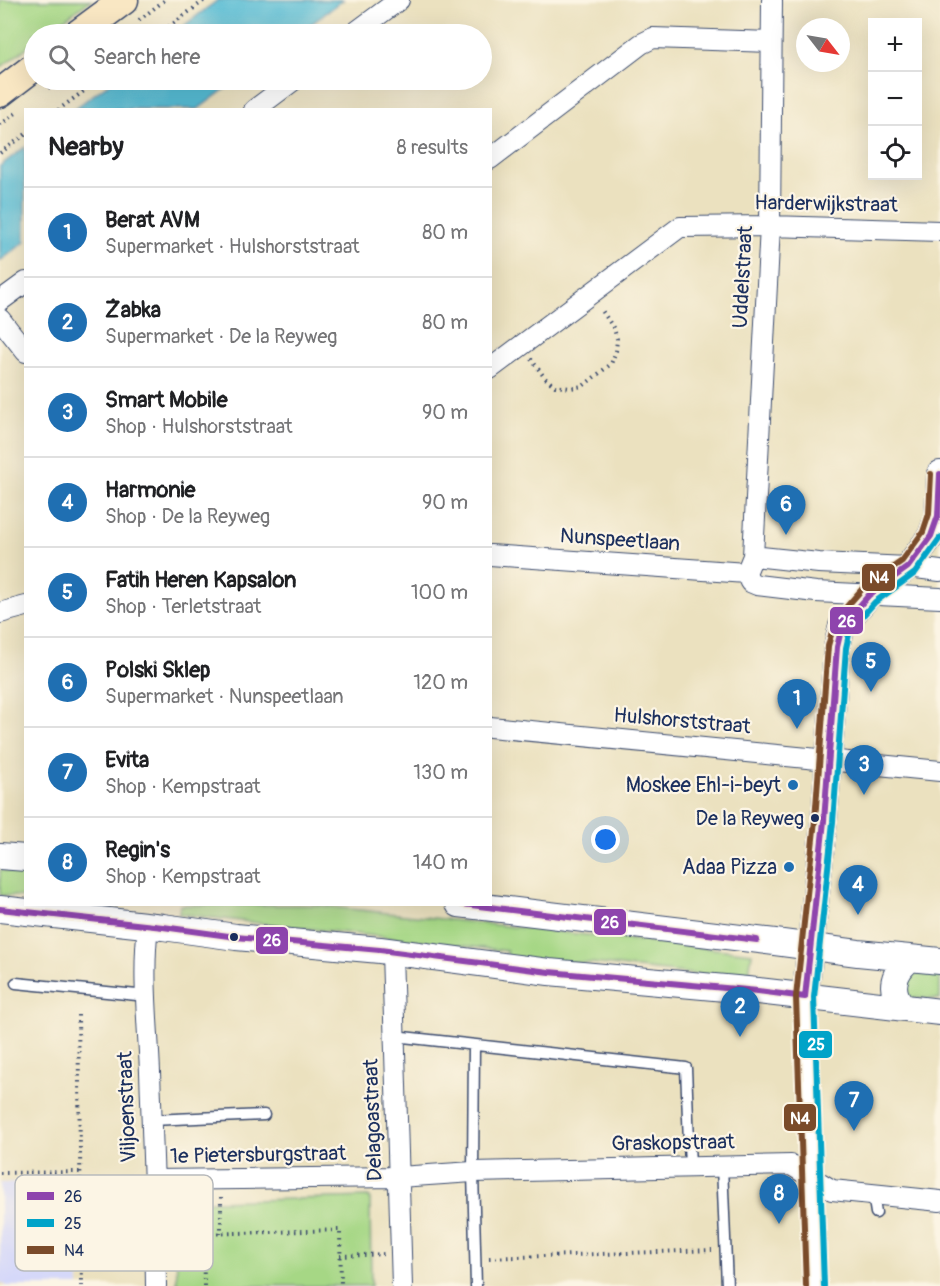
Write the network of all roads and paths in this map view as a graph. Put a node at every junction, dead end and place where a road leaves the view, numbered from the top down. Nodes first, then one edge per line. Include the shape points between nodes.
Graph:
1 (124, 0) edge
2 (206, 0) edge
3 (399, 0) edge
4 (772, 0) edge
5 (92, 24) edge
6 (173, 24) edge
7 (367, 24) edge
8 (771, 42) junction
9 (24, 75) edge
10 (85, 90) edge
11 (281, 90) edge
12 (0, 93) edge
13 (61, 108) edge
14 (257, 108) edge
15 (24, 135) edge
16 (0, 153) edge
17 (492, 157) edge
18 (770, 226) junction
19 (940, 231) edge
20 (24, 283) edge
21 (591, 295) junction
22 (0, 301) edge
23 (0, 319) edge
24 (522, 346) junction
25 (24, 349) edge
26 (492, 368) edge
27 (940, 474) edge
28 (492, 555) edge
29 (749, 565) junction
30 (908, 567) junction
31 (940, 570) edge
32 (869, 595) junction
33 (940, 598) edge
34 (24, 607) edge
35 (0, 613) edge
36 (492, 727) edge
37 (830, 759) junction
38 (940, 771) edge
39 (0, 855) edge
40 (24, 858) edge
41 (475, 906) edge
42 (0, 909) edge
43 (148, 926) junction
44 (810, 947) junction
45 (392, 952) junction
46 (910, 958) junction
47 (940, 961) edge
48 (16, 983) dead end
49 (147, 996) junction
50 (805, 997) junction
51 (904, 1008) junction
52 (940, 1012) edge
53 (78, 1015) dead end
54 (394, 1036) junction
55 (474, 1045) junction
56 (264, 1115) dead end
57 (152, 1120) junction
58 (722, 1166) junction
59 (690, 1167) junction
60 (80, 1172) junction
61 (473, 1172) junction
62 (0, 1173) edge
63 (80, 1175) edge
64 (154, 1175) edge
65 (811, 1176) junction
66 (399, 1177) junction
67 (213, 1178) edge
68 (220, 1178) junction
69 (940, 1201) edge
70 (213, 1234) edge
71 (221, 1234) junction
72 (725, 1250) junction
73 (401, 1254) junction
74 (340, 1256) junction
75 (482, 1258) dead end
76 (82, 1271) edge
77 (156, 1271) edge
78 (204, 1271) edge
79 (82, 1286) edge
80 (156, 1286) edge
81 (204, 1286) edge
82 (341, 1286) edge
83 (402, 1286) edge
84 (476, 1286) edge
85 (727, 1286) edge
86 (815, 1286) edge

1 - 5 main road
2 - 6 path
3 - 7 street
4 - 8 street, Uddelstraat
8 - 17 street via 653,38
8 - 18 street, Uddelstraat
9 - 12 main road
10 - 13 path
11 - 14 street
15 - 16 path
18 - 19 street, Harderwijkstraat
18 - 21 street, Harderwijkstraat via 680,227
18 - 29 street, Uddelstraat
20 - 22 street
21 - 24 street, Harderwijkstraat
21 - 24 path via 614,329 616,351 611,364 583,386 555,386
23 - 25 street
24 - 26 street, Harderwijkstraat
27 - 30 street via 938,516 931,536
28 - 29 street, Nunspeetlaan
29 - 30 street, Nunspeetlaan
29 - 32 street, Nunspeetlaan via 750,582 757,585
30 - 31 street, Nunspeetlaan
30 - 32 street
32 - 33 street, Nunspeetlaan
32 - 37 street via 842,626 837,647
34 - 35 street
36 - 37 street, Hulshorststraat
37 - 38 street, Hulshorststraat
37 - 44 street
39 - 40 street
41 - 44 street
42 - 43 street
43 - 45 street
43 - 49 street, Viljoenstraat
44 - 46 street
44 - 50 street
45 - 50 street
45 - 54 street, Delagoastraat
46 - 47 street
46 - 51 street via 896,974 894,987
48 - 49 lane
49 - 57 street, Viljoenstraat
50 - 51 street
50 - 65 street
51 - 52 street
53 - 60 path
54 - 55 lane
54 - 66 street, Delagoastraat
55 - 59 lane via 686,1068
55 - 61 lane
56 - 57 lane
57 - 64 street, Viljoenstraat
58 - 59 street, Graskopstraat
58 - 65 street, Graskopstraat via 791,1165
58 - 72 lane
59 - 61 street, Graskopstraat
60 - 62 path
60 - 63 path
61 - 66 street, Graskopstraat
61 - 84 lane
65 - 69 street, Graskopstraat via 832,1190 875,1204
65 - 86 street
66 - 68 street, 1e Pietersburgstraat
66 - 73 street, Delagoastraat
67 - 68 street, 1e Pietersburgstraat
68 - 71 path
70 - 71 path
71 - 74 path via 340,1230
72 - 75 path
72 - 85 lane
73 - 74 path
73 - 83 street, Delagoastraat
74 - 82 path
76 - 79 path
77 - 80 street, Viljoenstraat
78 - 81 path

